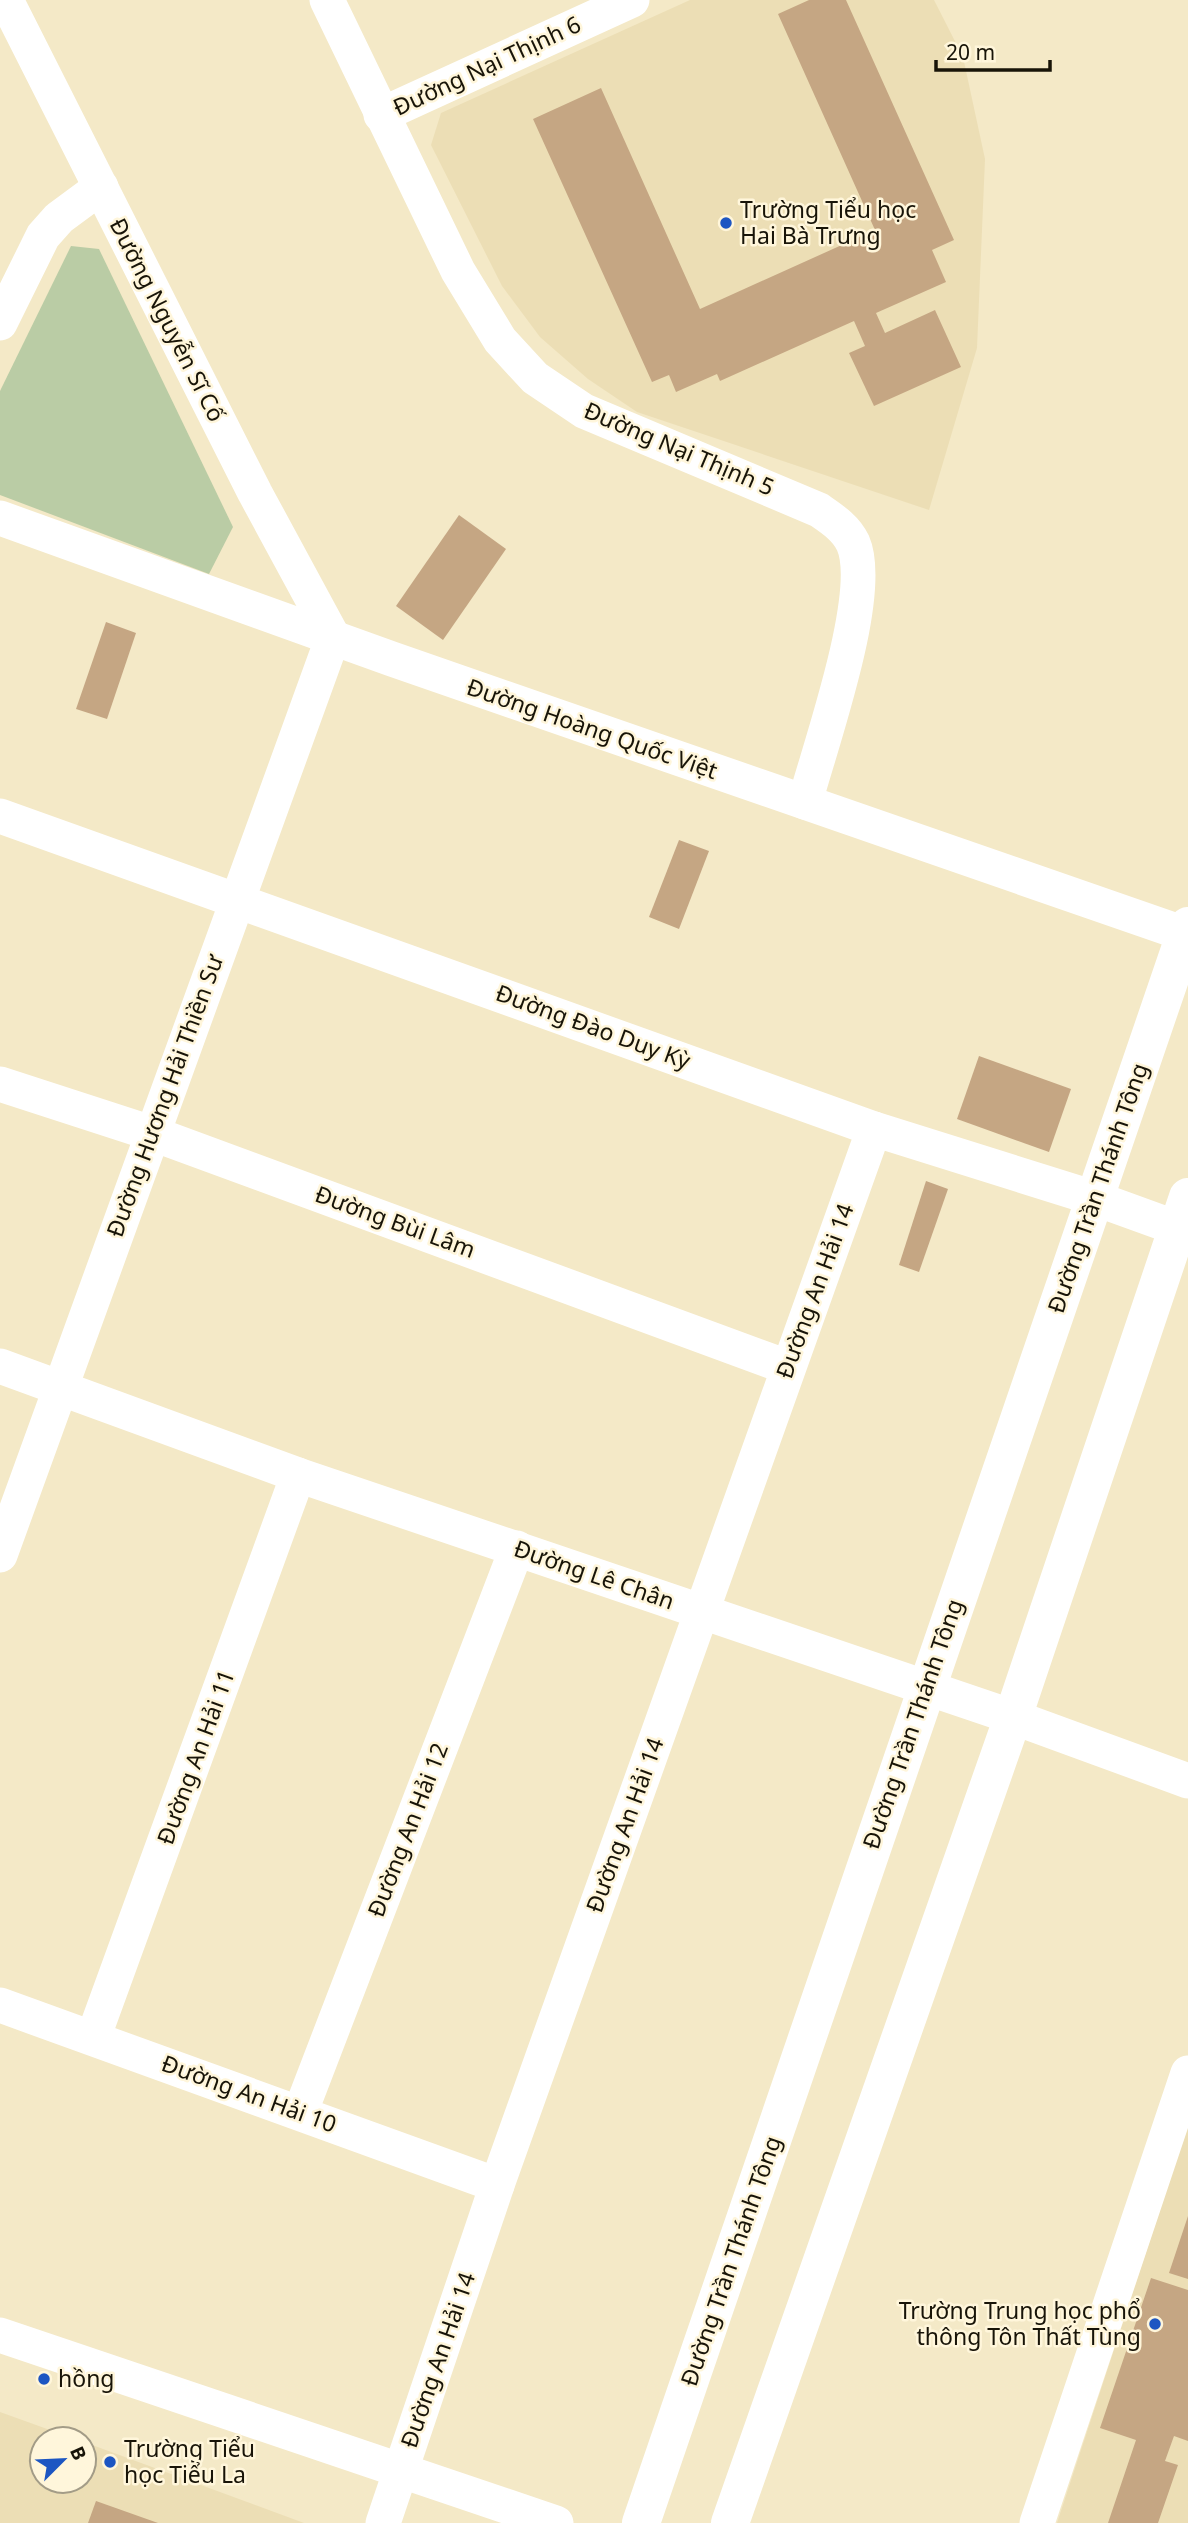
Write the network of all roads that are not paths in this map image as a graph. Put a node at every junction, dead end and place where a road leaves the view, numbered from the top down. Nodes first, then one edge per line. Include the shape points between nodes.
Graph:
1 (6, 0) edge
2 (327, 0) edge
3 (632, 0) edge
4 (381, 115) junction
5 (100, 187) junction
6 (0, 323) edge
7 (0, 518) edge
8 (333, 637) junction
9 (805, 802) junction
10 (0, 816) edge
11 (236, 899) junction
12 (1187, 930) edge
13 (0, 1084) edge
14 (874, 1129) junction
15 (151, 1133) junction
16 (1094, 1198) junction
17 (1185, 1219) edge
18 (0, 1366) edge
19 (787, 1367) junction
20 (60, 1386) junction
21 (298, 1475) junction
22 (517, 1548) junction
23 (0, 1555) edge
24 (700, 1612) junction
25 (927, 1689) junction
26 (1013, 1717) junction
27 (1188, 1781) edge
28 (0, 2004) edge
29 (93, 2038) junction
30 (1188, 2073) edge
31 (300, 2113) junction
32 (498, 2185) junction
33 (0, 2335) edge
34 (401, 2471) junction
35 (383, 2523) edge
36 (555, 2523) edge
37 (641, 2523) edge
38 (730, 2523) edge
39 (1037, 2523) edge

1 - 5 street, Đường Nguyễn Sĩ Cố
2 - 4 street, Đường Nại Thịnh 5
3 - 4 street, Đường Nại Thịnh 6
4 - 9 street, Đường Nại Thịnh 5 via 458,271 500,340 536,378 584,411 820,510 853,542 859,564 855,614
5 - 6 street via 43,236
5 - 8 street, Đường Nguyễn Sĩ Cố
7 - 8 street, Đường Hoàng Quốc Việt
8 - 9 street, Đường Hoàng Quốc Việt
8 - 11 street, Đường Hương Hải Thiền Sư
9 - 12 street, Đường Hoàng Quốc Việt
10 - 11 street, Đường Đào Duy Kỳ
11 - 14 street, Đường Đào Duy Kỳ
11 - 15 street, Đường Hương Hải Thiền Sư
12 - 16 main road, Đường Trần Thánh Tông
13 - 15 street, Đường Bùi Lâm
14 - 16 street, Đường Đào Duy Kỳ
14 - 19 street, Đường An Hải 14
15 - 19 street, Đường Bùi Lâm
15 - 20 street, Đường Hương Hải Thiền Sư
16 - 17 street, Đường Đào Duy Kỳ
16 - 25 main road, Đường Trần Thánh Tông
17 - 26 main road
18 - 20 street, Đường Lê Chân
19 - 24 street, Đường An Hải 14
20 - 21 street, Đường Lê Chân
20 - 23 street, Đường Hương Hải Thiền Sư
21 - 22 street, Đường Lê Chân
21 - 29 street, Đường An Hải 11
22 - 24 street, Đường Lê Chân
22 - 31 street, Đường An Hải 12
24 - 25 street, Đường Lê Chân
24 - 32 street, Đường An Hải 14
25 - 26 street, Đường Lê Chân
25 - 37 main road, Đường Trần Thánh Tông
26 - 27 street, Đường Lê Chân
26 - 38 main road
28 - 29 street, Đường An Hải 10
29 - 31 street, Đường An Hải 10
30 - 39 street
31 - 32 street, Đường An Hải 10
32 - 34 street, Đường An Hải 14
33 - 34 street
34 - 35 street, Đường An Hải 14
34 - 36 street

